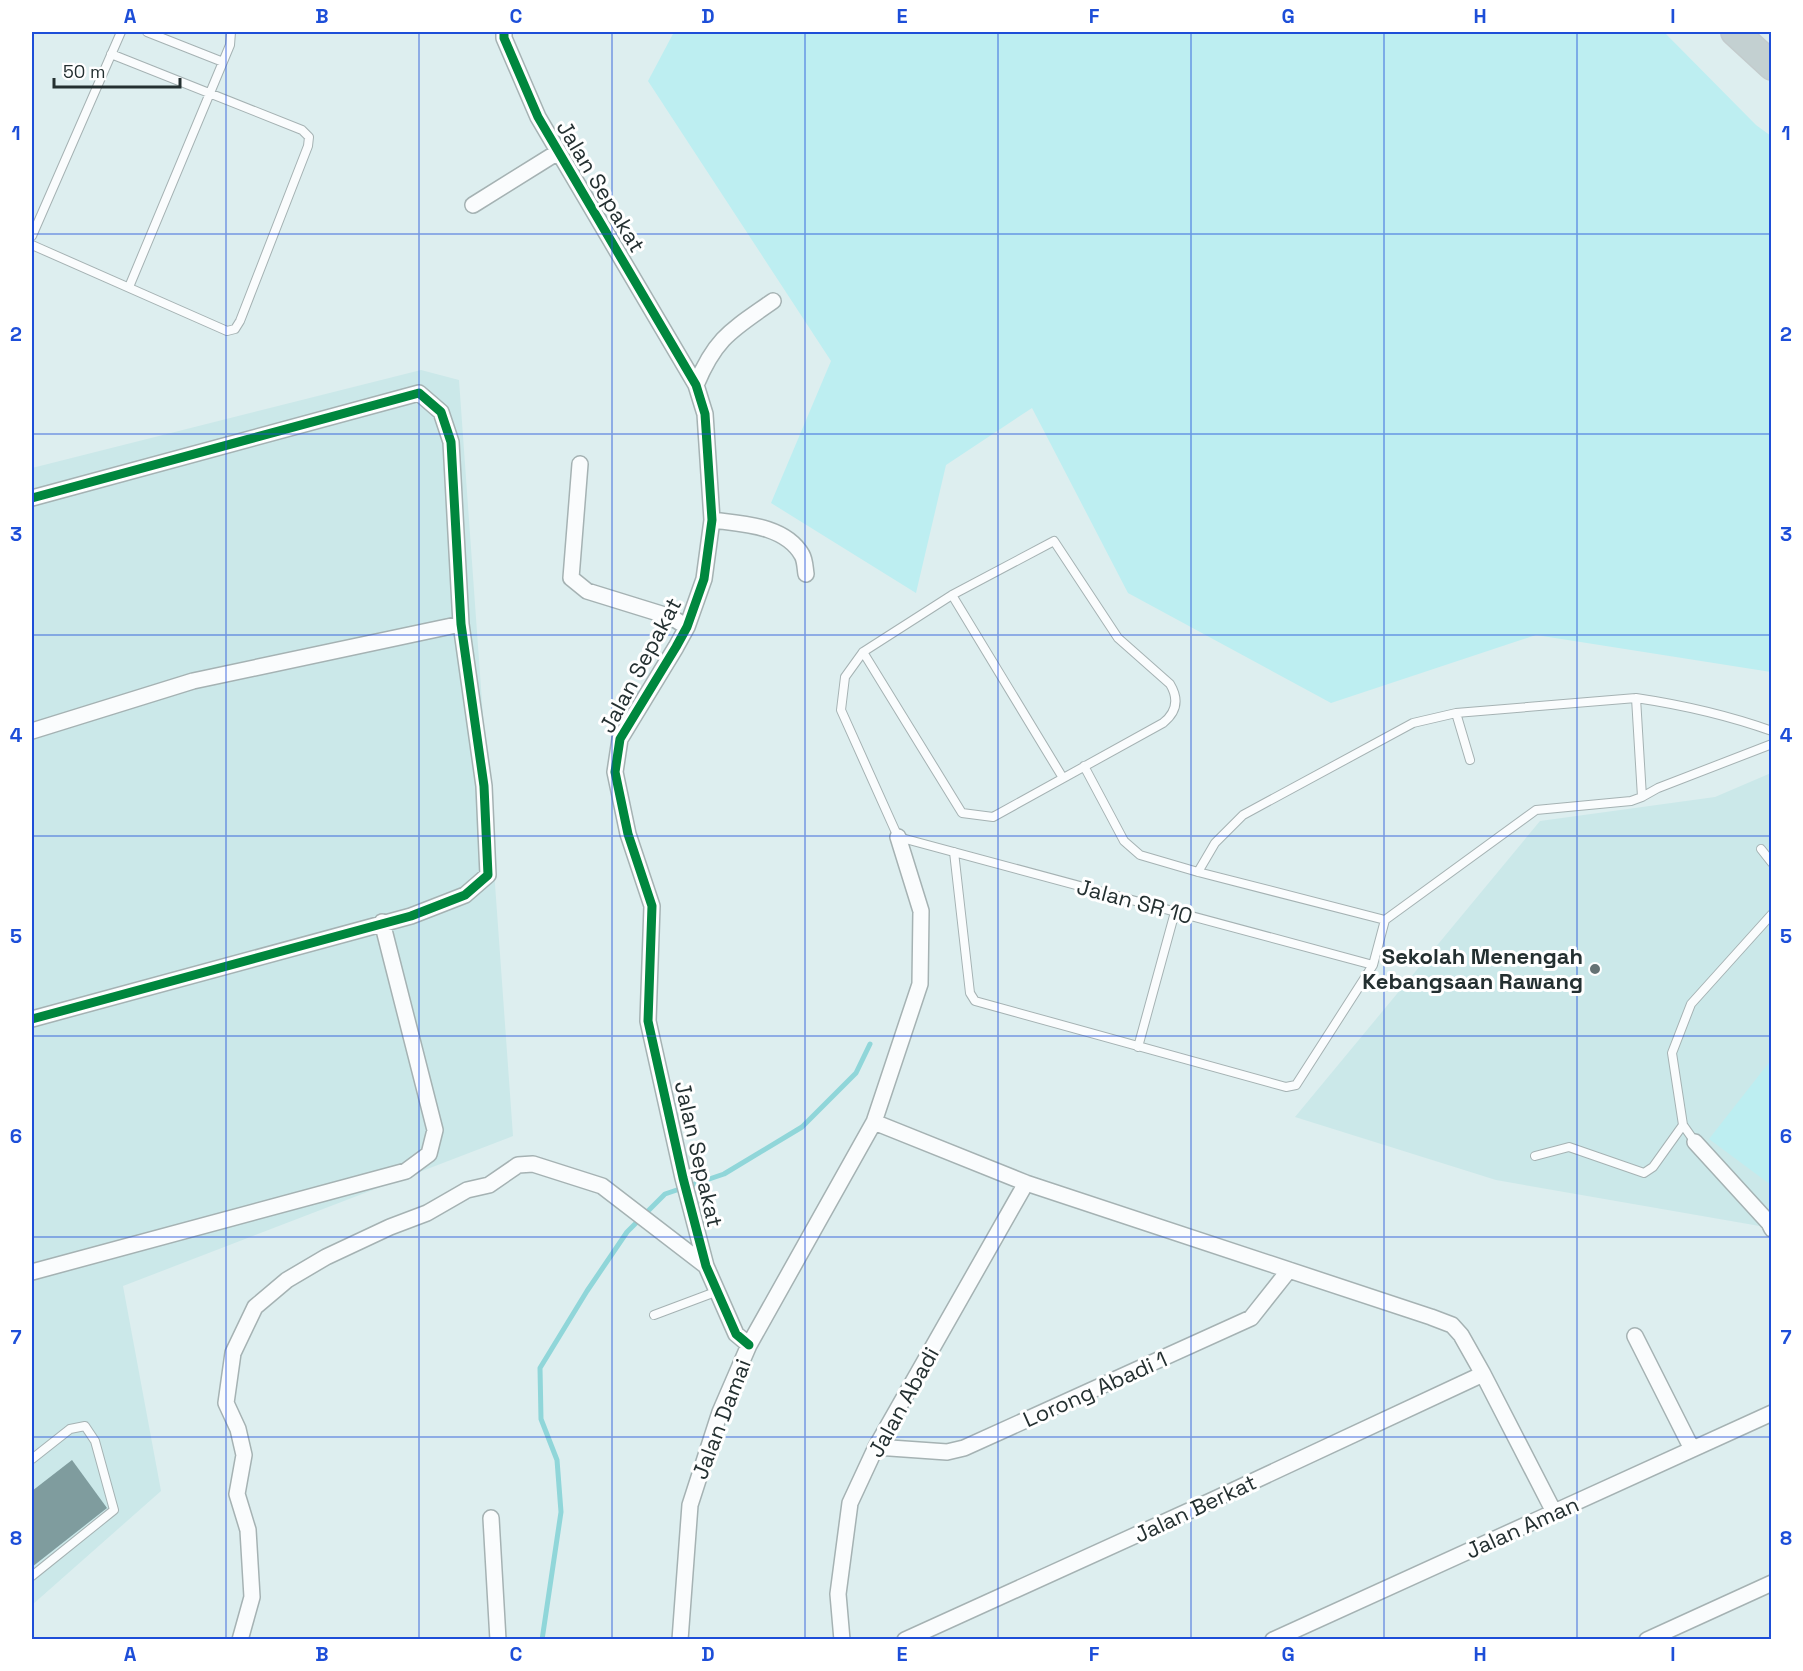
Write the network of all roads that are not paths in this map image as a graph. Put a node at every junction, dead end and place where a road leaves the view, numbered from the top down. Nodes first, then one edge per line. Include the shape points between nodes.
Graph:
1 (121, 32) edge
2 (147, 32) edge
3 (231, 32) edge
4 (504, 32) edge
5 (1734, 32) edge
6 (111, 54) junction
7 (223, 62) junction
8 (1772, 66) edge
9 (211, 93) junction
10 (558, 152) junction
11 (473, 205) dead end
12 (32, 236) edge
13 (32, 245) edge
14 (129, 287) junction
15 (773, 301) dead end
16 (696, 385) junction
17 (580, 464) dead end
18 (32, 498) edge
19 (712, 520) junction
20 (806, 574) dead end
21 (952, 595) junction
22 (461, 624) junction
23 (687, 627) junction
24 (863, 652) junction
25 (1636, 698) junction
26 (1456, 713) junction
27 (32, 731) edge
28 (1772, 731) edge
29 (1772, 744) edge
30 (1470, 760) dead end
31 (1084, 766) junction
32 (1063, 778) junction
33 (1642, 797) junction
34 (898, 837) junction
35 (1761, 849) dead end
36 (954, 852) junction
37 (1772, 863) edge
38 (1198, 872) junction
39 (1175, 912) junction
40 (1772, 914) edge
41 (1385, 920) junction
42 (382, 922) junction
43 (1373, 965) junction
44 (32, 1019) edge
45 (1138, 1047) junction
46 (874, 1122) junction
47 (1683, 1125) junction
48 (1695, 1142) joint
49 (1535, 1156) dead end
50 (1026, 1183) junction
51 (1772, 1229) edge
52 (706, 1266) junction
53 (1289, 1270) junction
54 (32, 1272) edge
55 (718, 1291) junction
56 (654, 1315) dead end
57 (1635, 1336) dead end
58 (749, 1345) junction
59 (1483, 1374) junction
60 (1772, 1413) edge
61 (876, 1447) junction
62 (1692, 1449) junction
63 (32, 1459) edge
64 (1554, 1512) junction
65 (491, 1518) dead end
66 (32, 1576) edge
67 (1772, 1583) edge
68 (240, 1640) edge
69 (498, 1640) edge
70 (680, 1640) edge
71 (842, 1640) edge
72 (905, 1640) edge
73 (1273, 1640) edge
74 (1647, 1640) edge

1 - 6 lane
2 - 7 lane
3 - 7 lane
4 - 10 street, Jalan Sepakat via 538,117
5 - 8 highway
6 - 9 lane
6 - 12 lane
7 - 9 lane
9 - 14 lane
9 - 14 lane via 302,130 310,141 240,321 235,329 227,331
10 - 11 street
10 - 16 street, Jalan Sepakat
13 - 14 lane
15 - 16 street via 718,344
16 - 19 street, Jalan Sepakat via 705,414
17 - 23 street via 571,578 588,591
18 - 22 street via 419,393 441,412 451,442
19 - 20 street via 772,531 803,556
19 - 23 street, Jalan Sepakat via 704,579
21 - 24 lane
21 - 31 lane via 1054,541 1118,638 1170,684 1176,700 1170,717
21 - 32 lane
22 - 27 street via 193,681
22 - 42 street via 484,786 488,875 465,896
23 - 52 street, Jalan Sepakat via 620,739 615,772 628,834 652,906 648,1021
24 - 32 lane via 962,813 993,817
24 - 34 lane via 845,677 841,710
25 - 26 lane
25 - 28 lane via 1732,717
25 - 33 lane
26 - 30 lane
26 - 38 lane via 1413,723 1243,815 1215,843
29 - 33 lane
31 - 32 lane
31 - 38 lane via 1131,850
33 - 41 lane via 1536,810
34 - 36 lane, Jalan SR 10
34 - 46 street, Jalan Damai via 921,911 920,984
35 - 37 lane
36 - 39 lane, Jalan SR 10
36 - 45 lane via 970,993 975,1001
38 - 41 lane
39 - 43 lane, Jalan SR 10
39 - 45 lane
40 - 47 lane via 1691,1004 1672,1053
41 - 43 lane
42 - 44 street
42 - 54 street via 435,1130 429,1154 406,1171
43 - 45 lane via 1300,1082 1291,1087
46 - 50 street
46 - 58 street, Jalan Damai
47 - 48 lane
47 - 49 lane via 1653,1167 1644,1173 1569,1147
48 - 51 street
50 - 53 street
50 - 61 street, Jalan Abadi
52 - 55 street, Jalan Sepakat
52 - 68 street via 602,1186 533,1164 518,1165 489,1185 467,1190 427,1213 326,1257 287,1280 255,1307 233,1353 226,1403 244,1455 237,1494 248,1530 252,1597
53 - 59 street via 1445,1321 1461,1335
53 - 61 street, Lorong Abadi 1 via 1251,1318 964,1448 947,1452
55 - 56 lane
55 - 58 street, Jalan Sepakat via 736,1334
57 - 62 street
58 - 70 street, Jalan Damai via 720,1412 690,1505
59 - 64 street
59 - 72 street, Jalan Berkat
60 - 62 street, Jalan Aman
61 - 71 street, Jalan Abadi via 850,1503 838,1594
62 - 64 street, Jalan Aman
63 - 66 lane via 70,1429 85,1426 95,1441 114,1510
64 - 73 street, Jalan Aman
65 - 69 street
67 - 74 street

